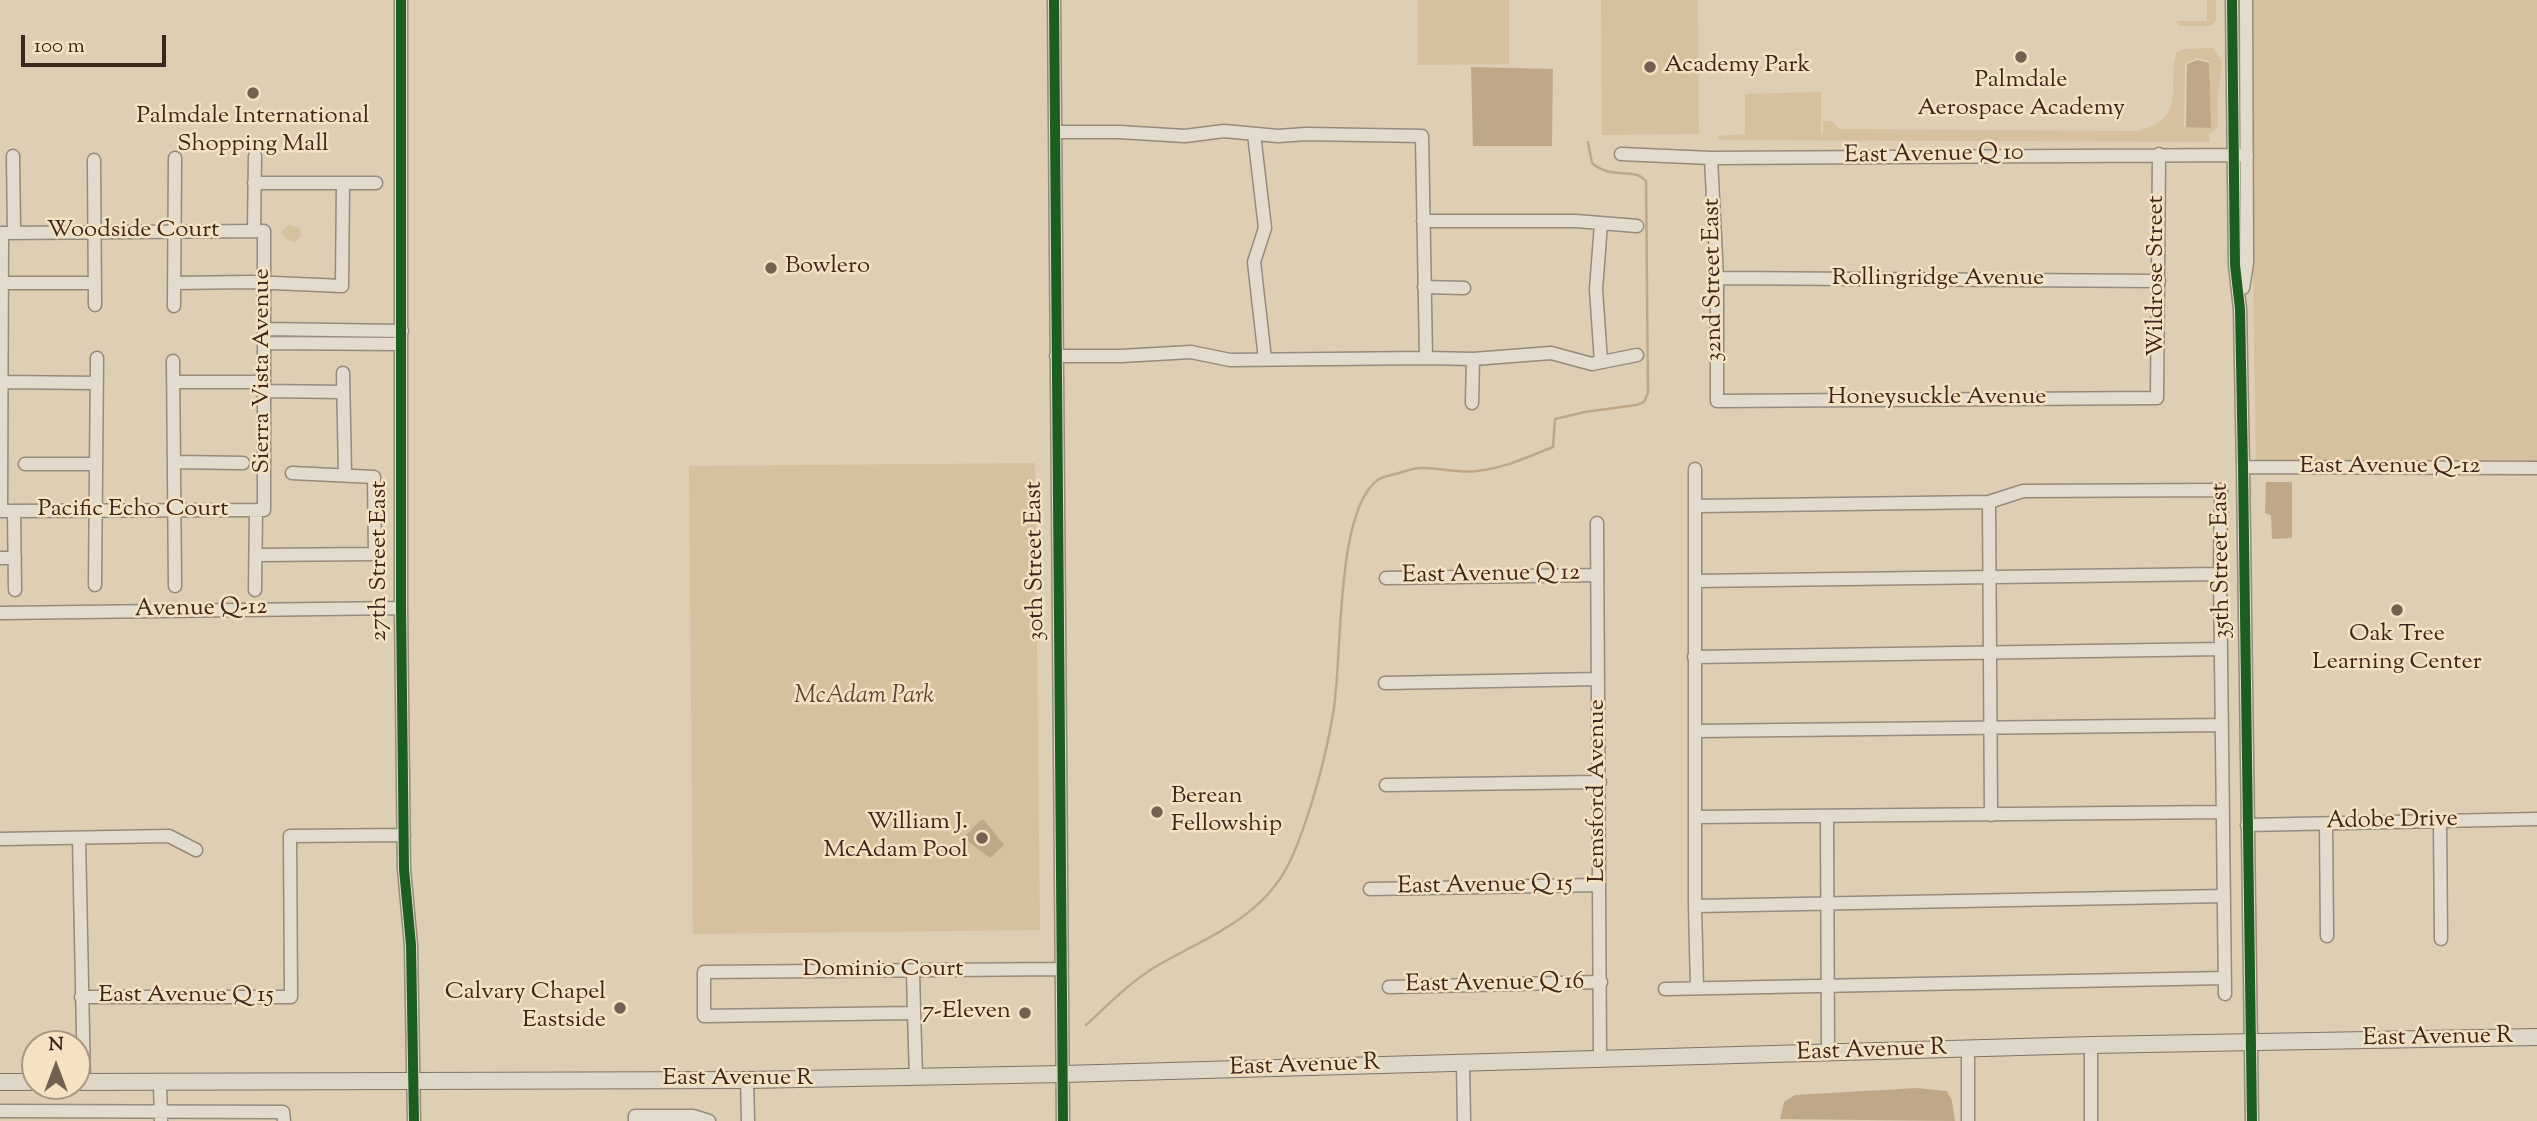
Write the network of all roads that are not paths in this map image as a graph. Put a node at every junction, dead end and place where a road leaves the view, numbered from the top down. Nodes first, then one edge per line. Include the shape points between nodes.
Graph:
1 (401, 0) edge
2 (1054, 0) edge
3 (2232, 0) edge
4 (2246, 0) edge
5 (2232, 39) junction
6 (2247, 117) junction
7 (1056, 132) junction
8 (1254, 134) junction
9 (1621, 154) dead end
10 (2159, 154) junction
11 (2233, 154) junction
12 (2247, 155) junction
13 (13, 156) dead end
14 (255, 156) dead end
15 (175, 158) dead end
16 (1711, 158) junction
17 (94, 160) dead end
18 (254, 183) junction
19 (343, 183) junction
20 (376, 183) dead end
21 (1423, 221) junction
22 (1601, 223) junction
23 (1637, 226) dead end
24 (259, 231) junction
25 (94, 232) junction
26 (175, 232) junction
27 (8, 233) junction
28 (1717, 278) junction
29 (2159, 281) junction
30 (1, 283) edge
31 (94, 283) junction
32 (174, 283) junction
33 (264, 284) junction
34 (1424, 287) junction
35 (1464, 288) dead end
36 (94, 305) dead end
37 (174, 306) dead end
38 (2240, 309) junction
39 (264, 329) junction
40 (1, 336) edge
41 (402, 337) junction
42 (264, 343) junction
43 (1, 351) edge
44 (1637, 355) dead end
45 (1056, 356) junction
46 (97, 358) dead end
47 (1426, 358) junction
48 (1265, 359) junction
49 (1473, 359) junction
50 (173, 361) dead end
51 (1601, 362) junction
52 (343, 373) dead end
53 (2, 382) edge
54 (174, 382) junction
55 (96, 383) junction
56 (264, 386) junction
57 (343, 391) junction
58 (1, 398) edge
59 (2157, 398) joint
60 (1717, 401) joint
61 (1472, 403) dead end
62 (174, 462) junction
63 (243, 463) dead end
64 (25, 464) dead end
65 (96, 464) junction
66 (2243, 467) junction
67 (2537, 468) edge
68 (1696, 469) dead end
69 (292, 473) dead end
70 (345, 474) junction
71 (1989, 502) junction
72 (1696, 506) junction
73 (260, 510) junction
74 (8, 511) edge
75 (95, 511) junction
76 (175, 511) junction
77 (1597, 523) dead end
78 (256, 555) junction
79 (0, 558) edge
80 (15, 558) junction
81 (2220, 574) junction
82 (1597, 575) junction
83 (1989, 577) junction
84 (1385, 578) dead end
85 (1695, 582) junction
86 (95, 585) dead end
87 (175, 586) dead end
88 (15, 590) dead end
89 (256, 590) dead end
90 (401, 608) junction
91 (0, 613) edge
92 (2221, 649) junction
93 (1990, 651) junction
94 (1694, 657) junction
95 (1598, 679) junction
96 (1385, 683) dead end
97 (2222, 725) junction
98 (1991, 727) junction
99 (1696, 731) junction
100 (1600, 782) junction
101 (1386, 785) dead end
102 (2222, 811) junction
103 (1991, 815) junction
104 (1827, 816) junction
105 (1695, 817) junction
106 (2537, 819) edge
107 (2440, 821) junction
108 (2326, 824) junction
109 (2247, 825) junction
110 (404, 835) junction
111 (79, 838) junction
112 (0, 839) edge
113 (195, 850) dead end
114 (1599, 885) junction
115 (1370, 889) dead end
116 (2224, 897) junction
117 (1828, 905) junction
118 (1695, 906) junction
119 (2328, 936) dead end
120 (2441, 939) dead end
121 (1061, 970) junction
122 (913, 971) junction
123 (2225, 978) junction
124 (1601, 982) junction
125 (1829, 986) junction
126 (1389, 987) dead end
127 (1697, 988) junction
128 (1665, 989) dead end
129 (2225, 994) dead end
130 (81, 997) junction
131 (914, 1013) junction
132 (81, 1030) edge
133 (2535, 1037) edge
134 (2250, 1043) junction
135 (2091, 1045) junction
136 (1968, 1049) junction
137 (1828, 1053) junction
138 (1600, 1059) junction
139 (1463, 1063) junction
140 (1063, 1074) junction
141 (916, 1077) junction
142 (415, 1080) junction
143 (747, 1080) junction
144 (0, 1082) edge
145 (21, 1082) edge
146 (91, 1082) edge
147 (160, 1082) junction
148 (0, 1111) edge
149 (284, 1116) edge
150 (161, 1117) edge
151 (414, 1121) edge
152 (635, 1121) edge
153 (709, 1121) edge
154 (748, 1121) edge
155 (1063, 1121) edge
156 (1464, 1121) edge
157 (1968, 1121) edge
158 (2091, 1121) edge
159 (2252, 1121) edge

1 - 41 street, 27th Street East
2 - 7 street, 30th Street East
3 - 5 street, 35th Street East
4 - 6 street, 35th Street East
5 - 6 street via 2241,45 2242,107
5 - 11 street, 35th Street East
6 - 12 street, 35th Street East
7 - 8 street
7 - 45 street, 30th Street East
8 - 21 street via 1422,136
8 - 48 street via 1265,228 1254,262
9 - 16 street, East Avenue Q 10
10 - 11 street, East Avenue Q 10
10 - 16 street, East Avenue Q 10
10 - 29 street, Wildrose Street
11 - 12 street, East Avenue Q 10
11 - 38 street, 35th Street East
12 - 38 street, 35th Street East via 2246,263
13 - 27 street
14 - 18 street, Sierra Vista Avenue
15 - 26 street
16 - 28 street, 32nd Street East
17 - 25 street
18 - 19 street
18 - 24 street, Sierra Vista Avenue
19 - 20 street
19 - 33 street via 342,286
21 - 22 street
21 - 34 street
22 - 23 street
22 - 51 street via 1596,289
24 - 26 street, Woodside Court
24 - 33 street, Sierra Vista Avenue
25 - 26 street, Woodside Court
25 - 27 street, Woodside Court
25 - 31 street
26 - 32 street
27 - 30 street
28 - 29 street, Rollingridge Avenue
28 - 60 street, 32nd Street East
29 - 59 street, Wildrose Street
30 - 31 street
30 - 40 street
31 - 36 street
32 - 33 street
32 - 37 street
33 - 39 street, Sierra Vista Avenue
34 - 35 street
34 - 47 street
38 - 66 street, 35th Street East
39 - 41 street
39 - 42 street, Sierra Vista Avenue
40 - 43 street
41 - 42 street
41 - 90 street, 27th Street East
42 - 56 street, Sierra Vista Avenue
43 - 53 street
44 - 51 street
45 - 48 street via 1191,352 1230,360
45 - 121 street, 30th Street East
46 - 55 street
47 - 48 street
47 - 49 street
49 - 51 street via 1551,353 1592,364
49 - 61 street
50 - 54 street
52 - 57 street
53 - 55 street
53 - 58 street
54 - 56 street
54 - 62 street
55 - 65 street
56 - 57 street
56 - 73 street, Sierra Vista Avenue
57 - 70 street
58 - 74 street
59 - 60 street, Honeysuckle Avenue
62 - 63 street
62 - 76 street
64 - 65 street
65 - 75 street
66 - 67 street, East Avenue Q-12
66 - 109 street, 35th Street East
68 - 72 street
69 - 70 street
70 - 78 street via 374,477 375,554
71 - 72 street
71 - 81 street via 2023,491 2221,490
71 - 83 street
72 - 85 street
73 - 76 street, Pacific Echo Court
73 - 78 street, Sierra Vista Avenue
74 - 75 street, Pacific Echo Court
74 - 80 street
75 - 76 street, Pacific Echo Court
75 - 86 street
76 - 87 street
77 - 82 street, Lemsford Avenue
78 - 89 street, Sierra Vista Avenue
79 - 80 street
80 - 88 street
81 - 83 street
81 - 92 street
82 - 84 street, East Avenue Q 12
82 - 95 street, Lemsford Avenue
83 - 85 street
83 - 93 street
85 - 94 street
90 - 91 street, Avenue Q-12
90 - 110 street, 27th Street East
92 - 93 street
92 - 97 street
93 - 94 street
93 - 98 street
94 - 99 street
95 - 96 street
95 - 100 street, Lemsford Avenue
97 - 98 street
97 - 102 street
98 - 99 street
98 - 103 street
99 - 105 street
100 - 101 street
100 - 114 street, Lemsford Avenue
102 - 103 street
102 - 116 street
103 - 104 street
104 - 105 street
104 - 117 street
105 - 118 street
106 - 107 street, Adobe Drive
107 - 108 street, Adobe Drive
107 - 120 street
108 - 109 street, Adobe Drive
108 - 119 street
109 - 134 street, 35th Street East
110 - 130 street, East Avenue Q 15 via 290,836 292,997
110 - 142 street, 27th Street East
111 - 112 street
111 - 113 street via 169,836
111 - 130 street
114 - 115 street, East Avenue Q 15
114 - 124 street, Lemsford Avenue
116 - 117 street
116 - 123 street
117 - 118 street
117 - 125 street
118 - 127 street
121 - 122 street, Dominio Court
121 - 140 street, 30th Street East
122 - 131 street
122 - 131 street, Dominio Court via 704,972 704,1016
123 - 125 street
123 - 129 street
124 - 126 street, East Avenue Q 16
124 - 138 street, Lemsford Avenue
125 - 127 street
125 - 137 street
127 - 128 street
130 - 132 street
131 - 141 street
133 - 134 main road, East Avenue R
134 - 135 main road, East Avenue R
134 - 159 street, 35th Street East
135 - 136 main road, East Avenue R
135 - 158 street
136 - 137 main road, East Avenue R
136 - 157 street
137 - 138 main road, East Avenue R
138 - 139 main road, East Avenue R
139 - 140 main road, East Avenue R
139 - 156 street
140 - 141 main road, East Avenue R
140 - 155 street, 30th Street East
141 - 143 main road, East Avenue R
142 - 143 main road, East Avenue R
142 - 147 main road, East Avenue R
142 - 151 street, 27th Street East
143 - 154 street
144 - 145 main road
146 - 147 main road, East Avenue R
147 - 150 street
148 - 150 street
149 - 150 street
152 - 153 street via 635,1116 693,1116

